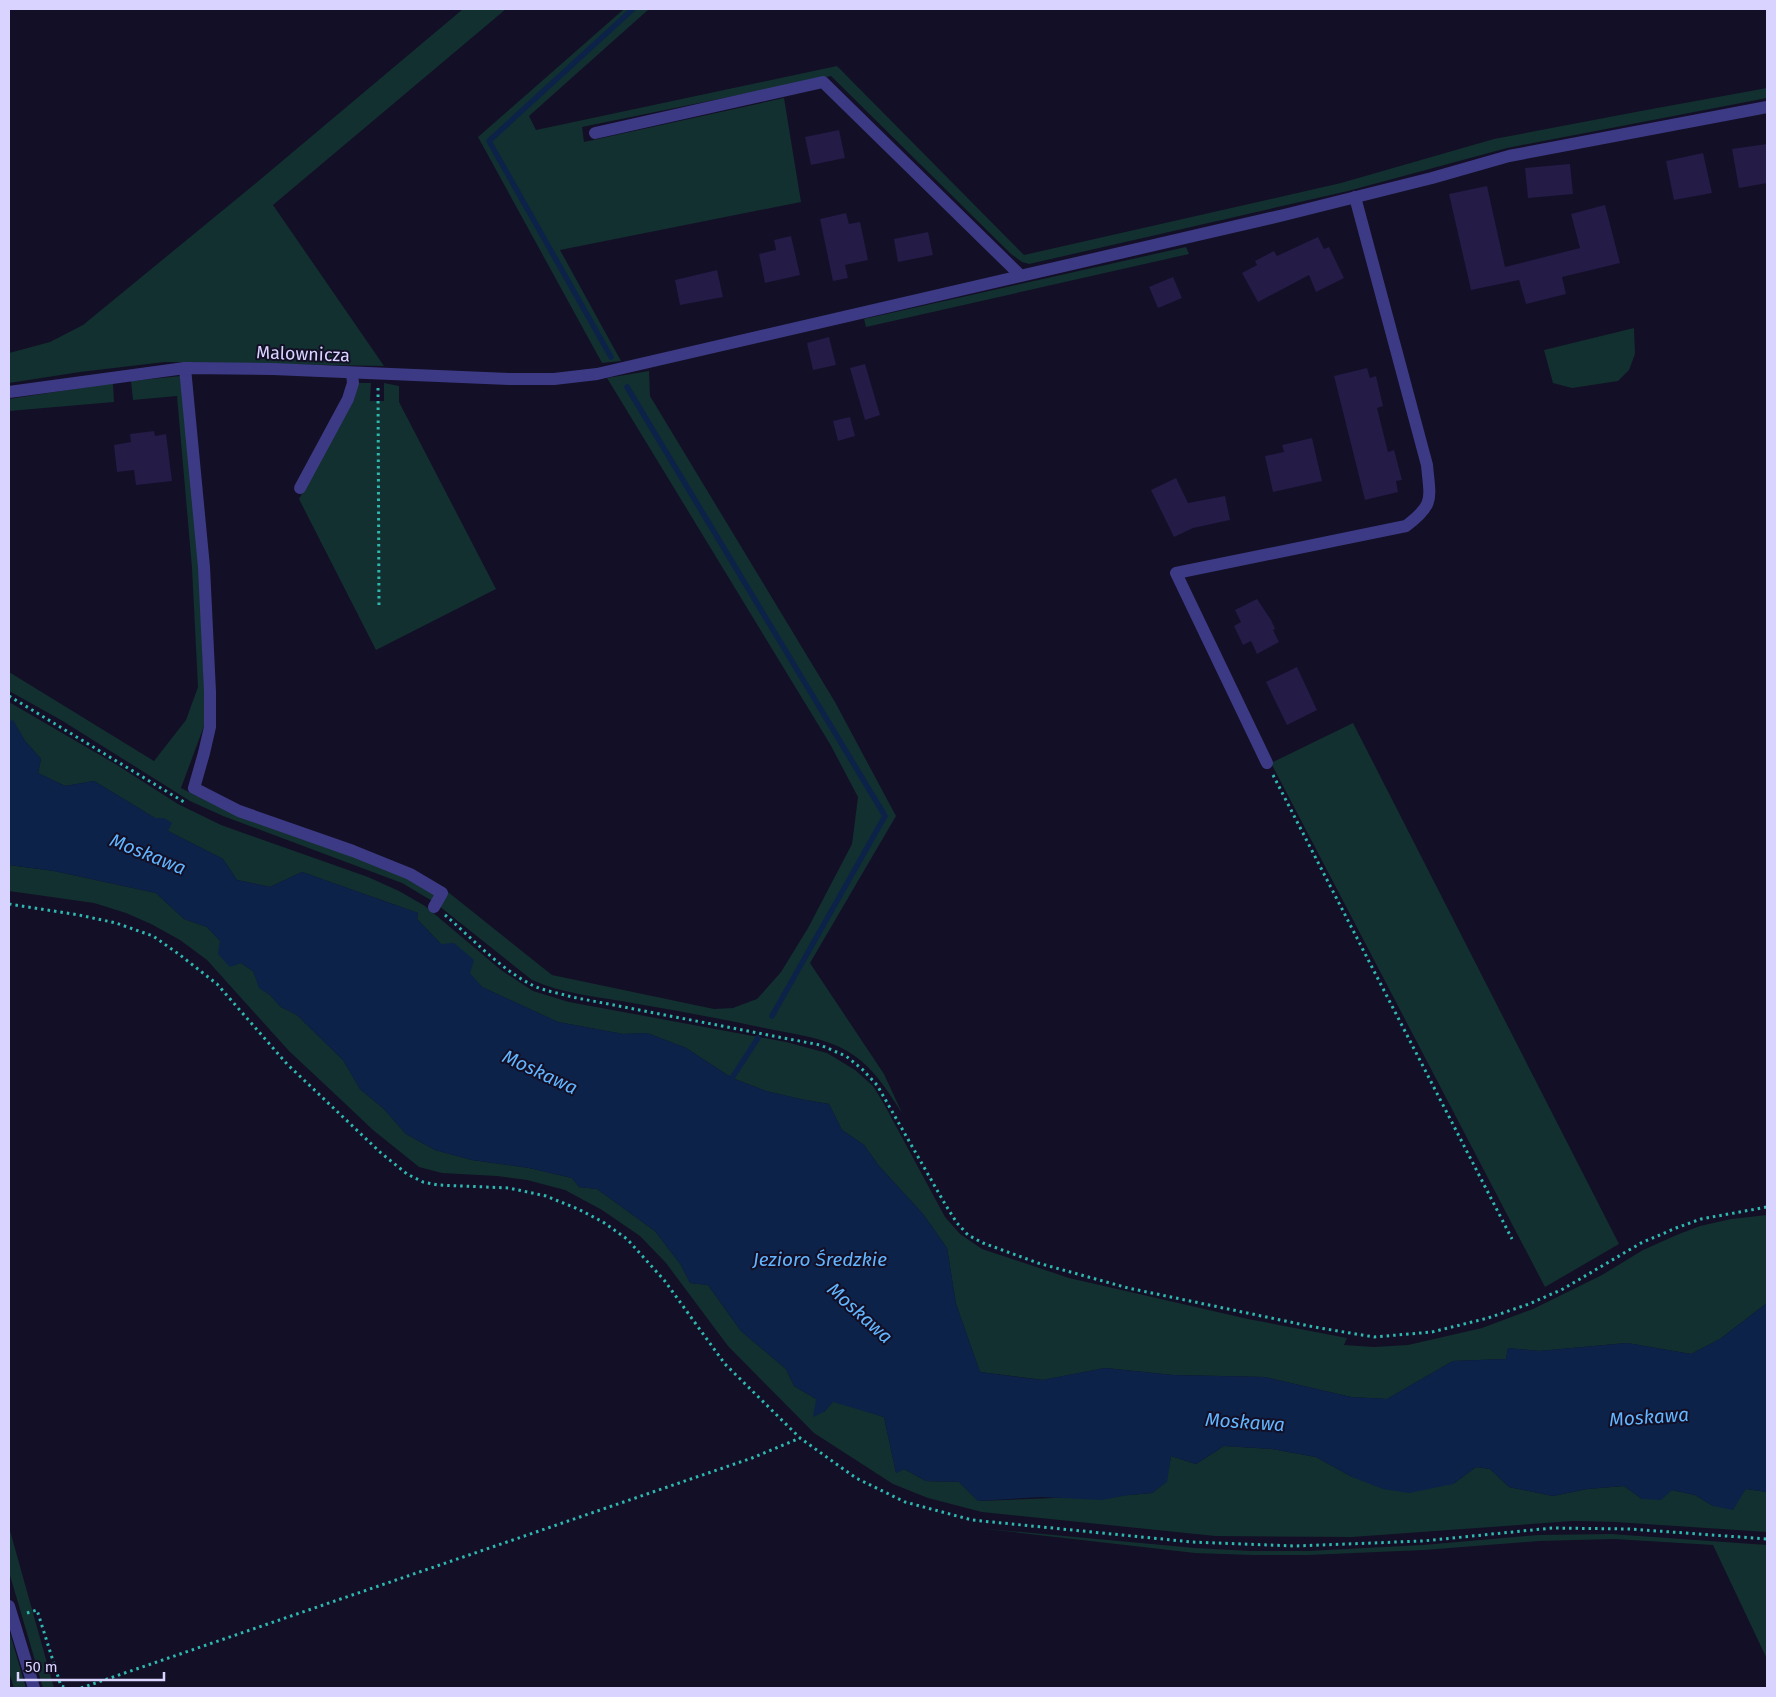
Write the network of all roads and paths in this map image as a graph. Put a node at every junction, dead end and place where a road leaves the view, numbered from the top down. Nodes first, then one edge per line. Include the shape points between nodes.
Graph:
1 (1767, 107) edge
2 (595, 133) dead end
3 (1355, 198) junction
4 (1020, 275) junction
5 (185, 368) junction
6 (352, 373) junction
7 (378, 374) junction
8 (9, 392) edge
9 (300, 488) dead end
10 (379, 609) dead end
11 (9, 696) edge
12 (1267, 764) joint
13 (189, 805) dead end
14 (9, 904) edge
15 (434, 906) joint
16 (1767, 1207) edge
17 (1512, 1239) dead end
18 (800, 1438) junction
19 (1767, 1539) edge
20 (10, 1611) edge
21 (34, 1688) edge
22 (68, 1688) edge
23 (81, 1688) edge

1 - 3 street, Malownicza via 1509,156
2 - 4 street via 823,82
3 - 4 street, Malownicza
3 - 12 street via 1427,465 1430,500 1421,515 1406,526 1176,572
4 - 7 street, Malownicza via 597,374 554,379
5 - 6 street, Malownicza
5 - 8 street, Malownicza
5 - 15 street via 204,567 210,692 210,727 194,788 239,811 410,874 442,893
6 - 7 street, Malownicza
6 - 9 street via 353,383 348,399
7 - 10 path
11 - 13 path
12 - 17 path
14 - 18 path via 116,924 153,936 180,954 217,984 287,1064 381,1154 407,1174 438,1186 509,1188 546,1196 603,1222 627,1239 664,1280 726,1364
15 - 16 path via 503,966 545,990 813,1043 846,1056 877,1085 945,1204 968,1235 1038,1263 1128,1288 1314,1328 1374,1337 1432,1332 1529,1304 1563,1289 1641,1243 1676,1228 1701,1219
18 - 19 path via 856,1478 905,1502 972,1520 1192,1542 1295,1546 1424,1541 1552,1528 1630,1528
18 - 23 path via 752,1458
20 - 21 street
20 - 22 path via 37,1610 61,1686

